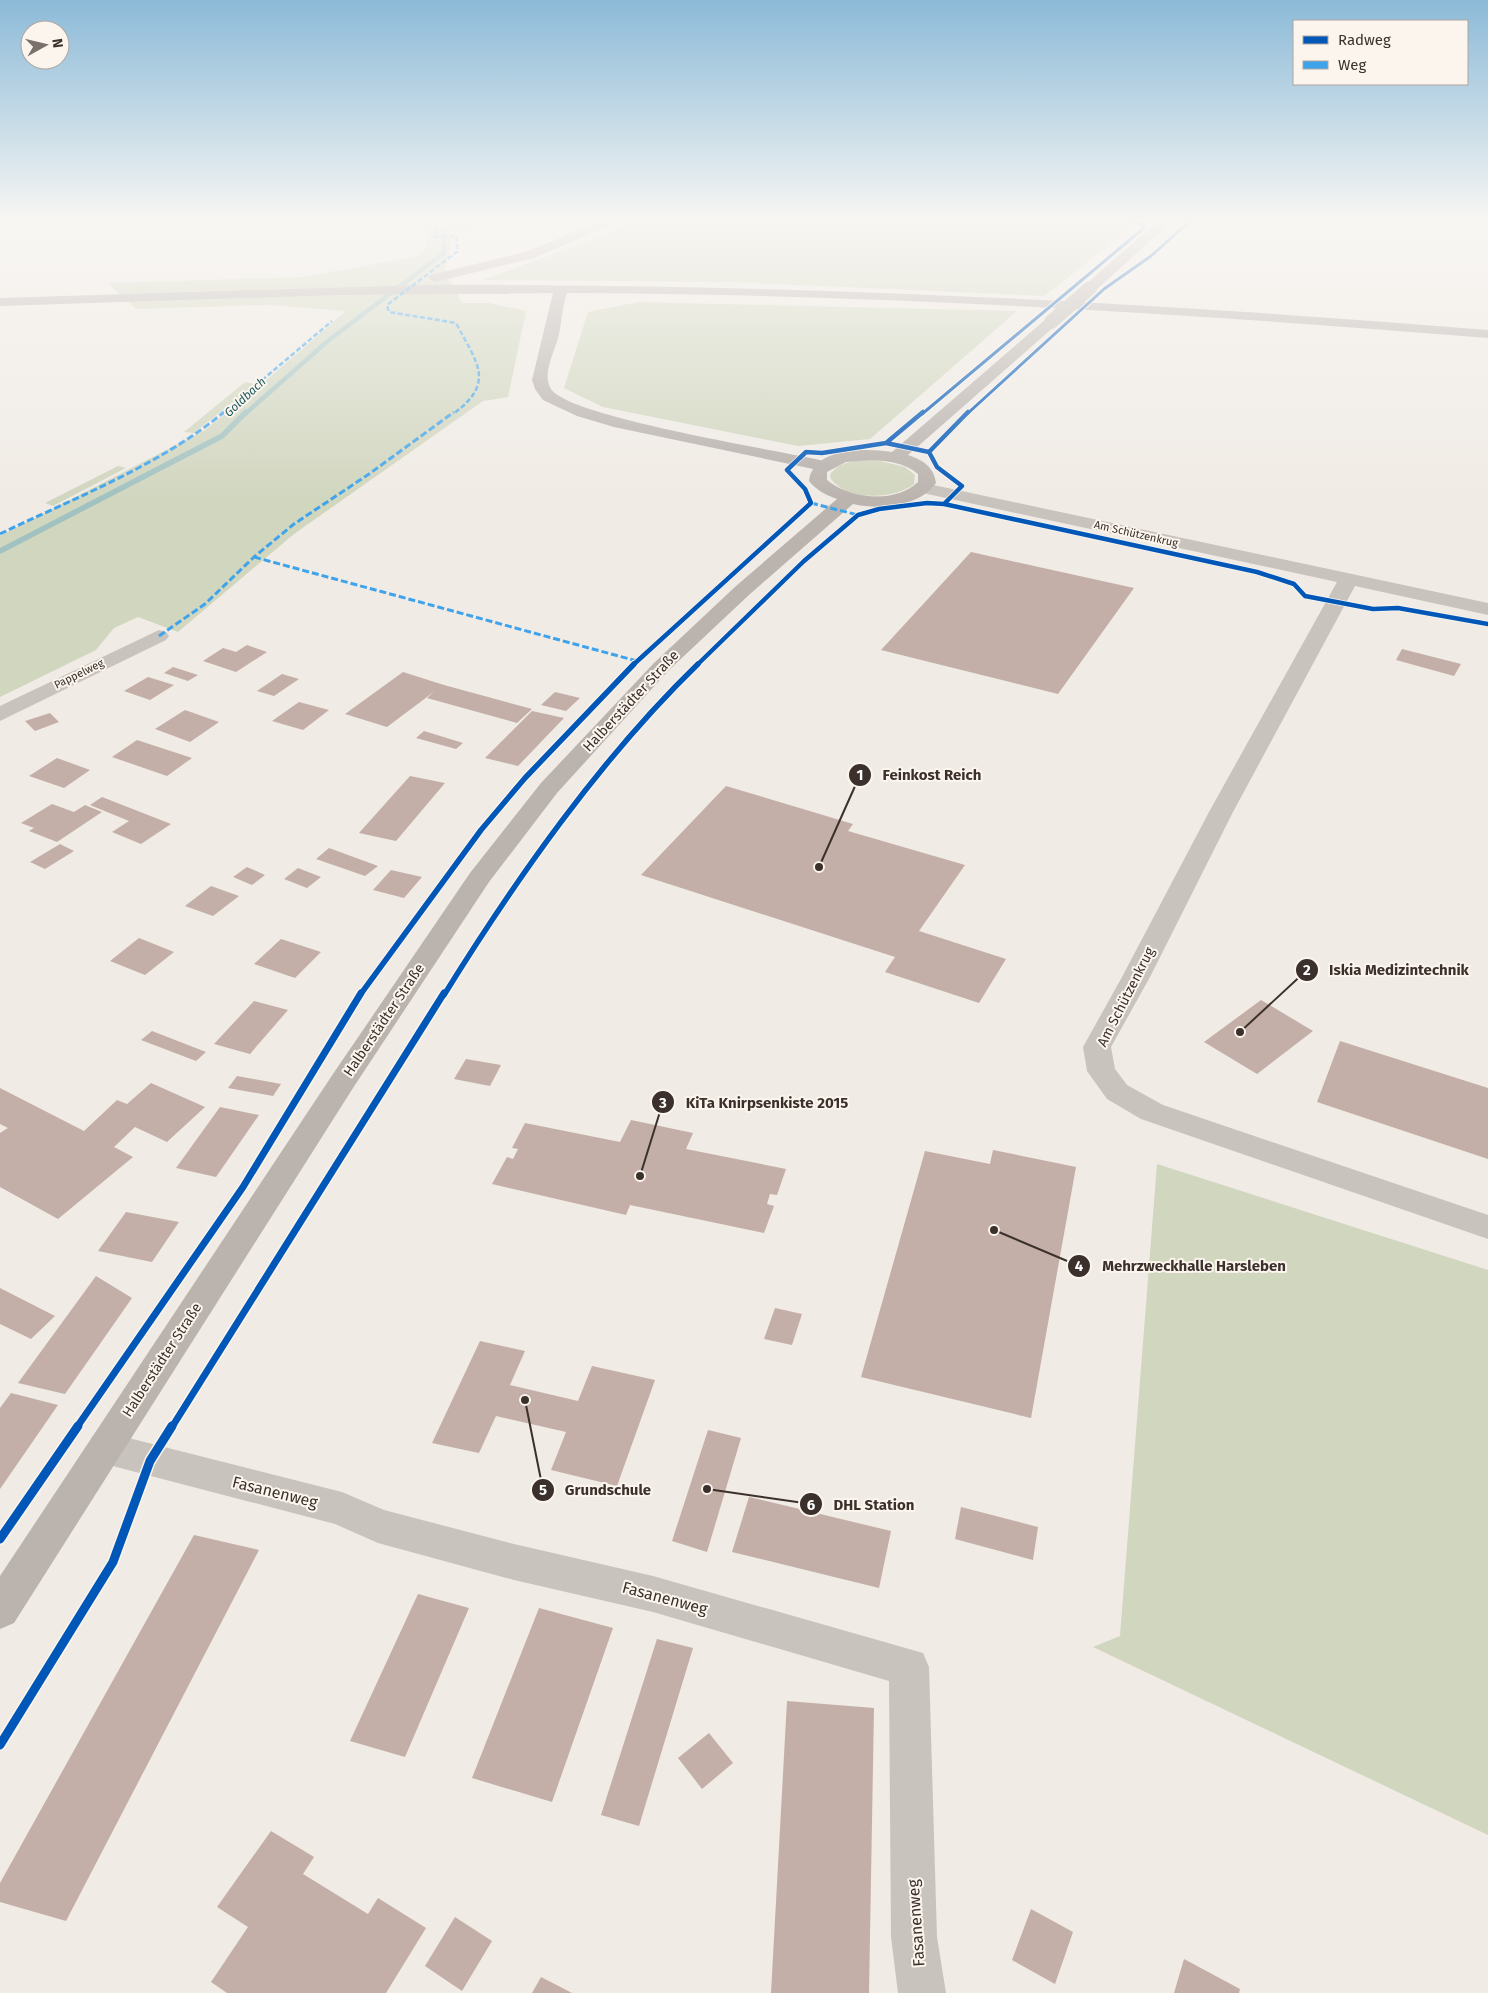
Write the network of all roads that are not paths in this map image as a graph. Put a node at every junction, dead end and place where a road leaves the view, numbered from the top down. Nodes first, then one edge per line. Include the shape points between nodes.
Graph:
1 (537, 314) edge
2 (554, 314) edge
3 (1059, 314) edge
4 (1203, 314) edge
5 (566, 317) dead end
6 (553, 332) junction
7 (1488, 334) edge
8 (895, 458) junction
9 (823, 466) junction
10 (924, 488) junction
11 (849, 498) junction
12 (1348, 580) junction
13 (1488, 609) edge
14 (159, 636) dead end
15 (0, 714) edge
16 (1488, 1226) edge
17 (105, 1448) junction
18 (0, 1610) edge
19 (922, 1993) edge

1 - 6 main road via 539,325
2 - 6 main road
3 - 8 main road, bridge
4 - 7 main road
5 - 6 main road
6 - 9 main road via 540,383 554,401 614,422
8 - 9 main road via 854,456
8 - 10 main road via 915,464 926,473
9 - 11 main road via 817,476 822,486
10 - 11 main road via 893,500
10 - 12 street, Am Schützenkrug
11 - 17 main road, Halberstädter Straße via 660,667 549,788 479,878
12 - 13 street, Am Schützenkrug
12 - 16 street, Am Schützenkrug via 1097,1047 1101,1071 1118,1092 1152,1112
14 - 15 street, Pappelweg
17 - 18 main road, Halberstädter Straße
17 - 19 street, Fasanenweg via 342,1509 378,1526 652,1594 909,1667 914,1937

